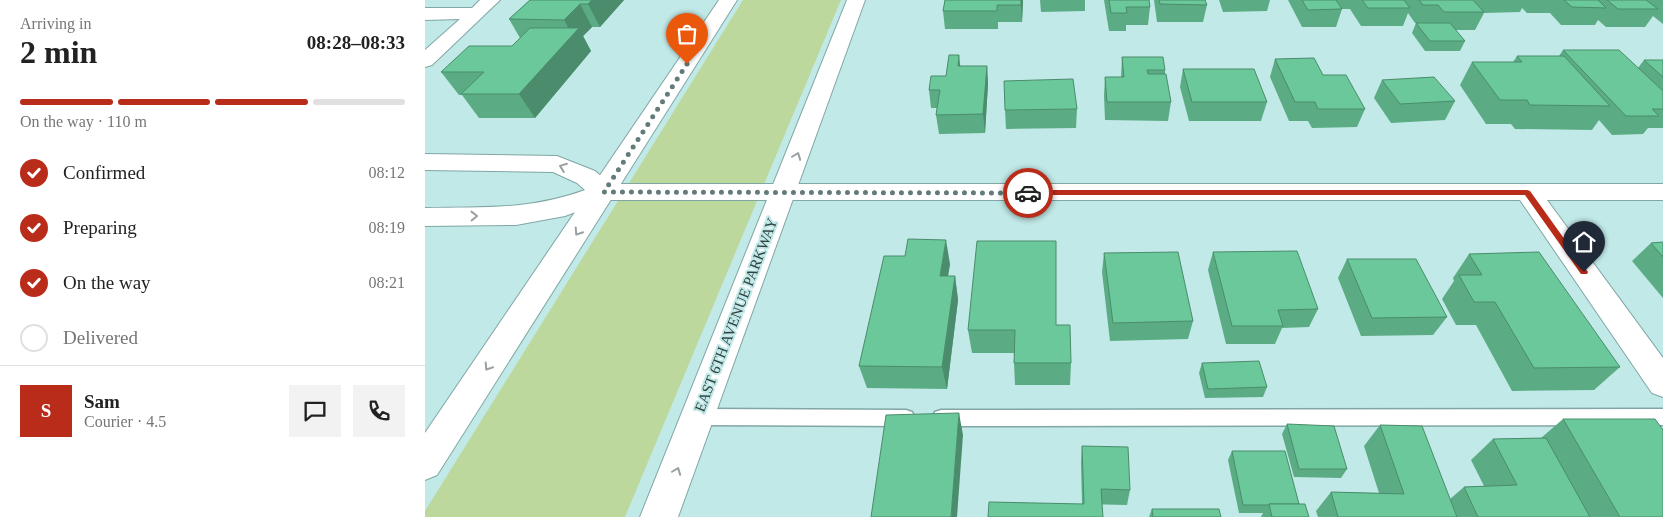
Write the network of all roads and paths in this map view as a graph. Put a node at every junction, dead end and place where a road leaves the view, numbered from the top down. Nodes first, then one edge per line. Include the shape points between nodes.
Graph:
1 (728, 0) edge
2 (856, 0) edge
3 (484, 6) edge
4 (425, 14) edge
5 (425, 61) edge
6 (425, 162) edge
7 (604, 192) junction
8 (1527, 192) junction
9 (1663, 192) edge
10 (782, 193) junction
11 (425, 217) edge
12 (1663, 383) edge
13 (697, 417) junction
14 (1663, 417) edge
15 (425, 463) edge
16 (659, 517) edge

1 - 7 street
10 -> 2 street, EAST 6TH AVENUE PARKWAY
3 - 4 street
3 - 5 street
7 -> 6 street via 586,176 557,164
7 - 10 street
11 -> 7 street via 516,216 565,207
7 -> 15 street
8 - 9 street
8 - 10 street
8 - 12 street
10 - 13 street, EAST 6TH AVENUE PARKWAY
13 - 14 lane
16 -> 13 street, EAST 6TH AVENUE PARKWAY

